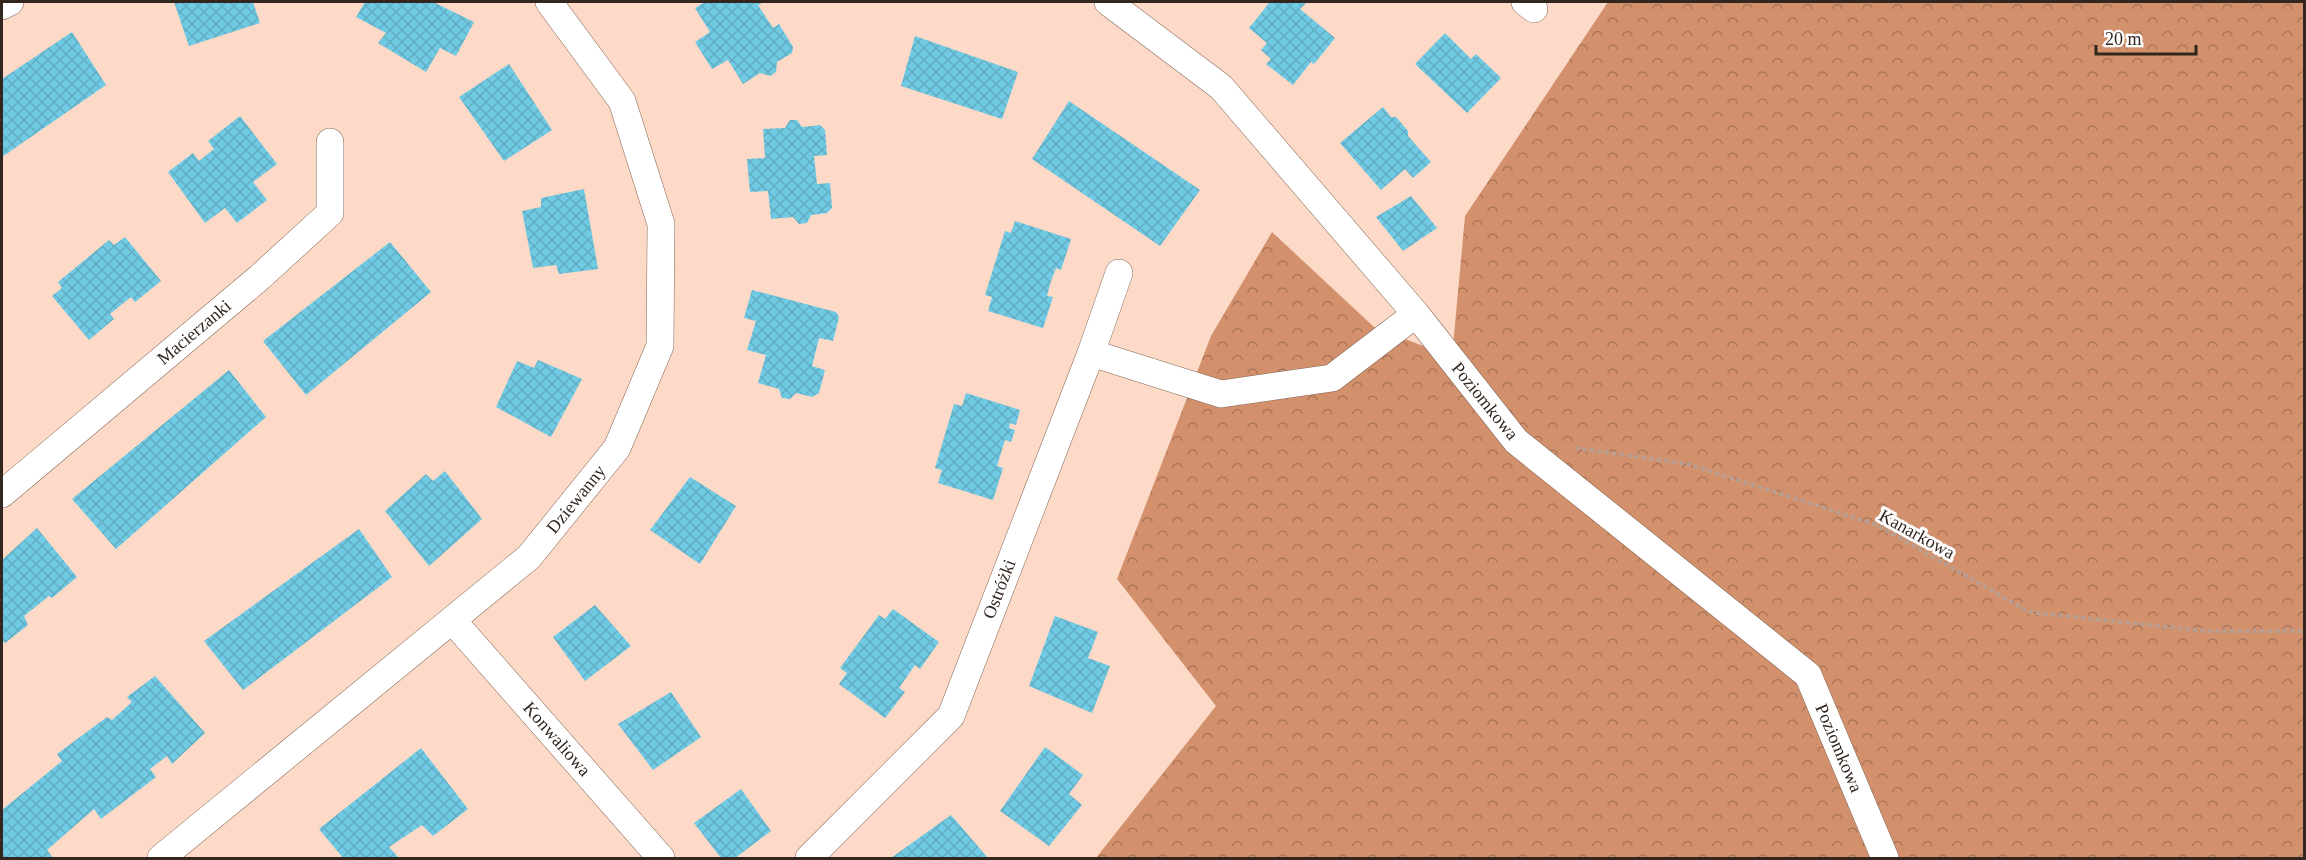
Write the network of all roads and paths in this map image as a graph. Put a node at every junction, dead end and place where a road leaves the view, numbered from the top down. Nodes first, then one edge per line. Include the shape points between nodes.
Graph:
1 (10, 2) edge
2 (549, 2) edge
3 (1108, 2) edge
4 (2, 6) edge
5 (330, 142) dead end
6 (1119, 273) dead end
7 (1416, 314) junction
8 (1091, 353) junction
9 (1566, 447) dead end
10 (2, 494) edge
11 (452, 620) junction
12 (2304, 631) edge
13 (161, 858) edge
14 (661, 858) edge
15 (809, 858) edge
16 (1885, 858) edge

1 - 4 street
2 - 11 street, Dziewanny via 622,101 661,224 660,346 617,448 529,557
3 - 7 street, Poziomkowa via 1221,87
5 - 10 street, Macierzanki via 330,213 260,277
6 - 8 street, Ostróżki
7 - 8 street via 1332,378 1221,394
7 - 16 street, Poziomkowa via 1516,441 1808,675
8 - 15 street, Ostróżki via 951,716
9 - 12 path, Kanarkowa via 1688,464 1877,525 2029,612 2204,631
11 - 13 street, Dziewanny
11 - 14 street, Konwaliowa

